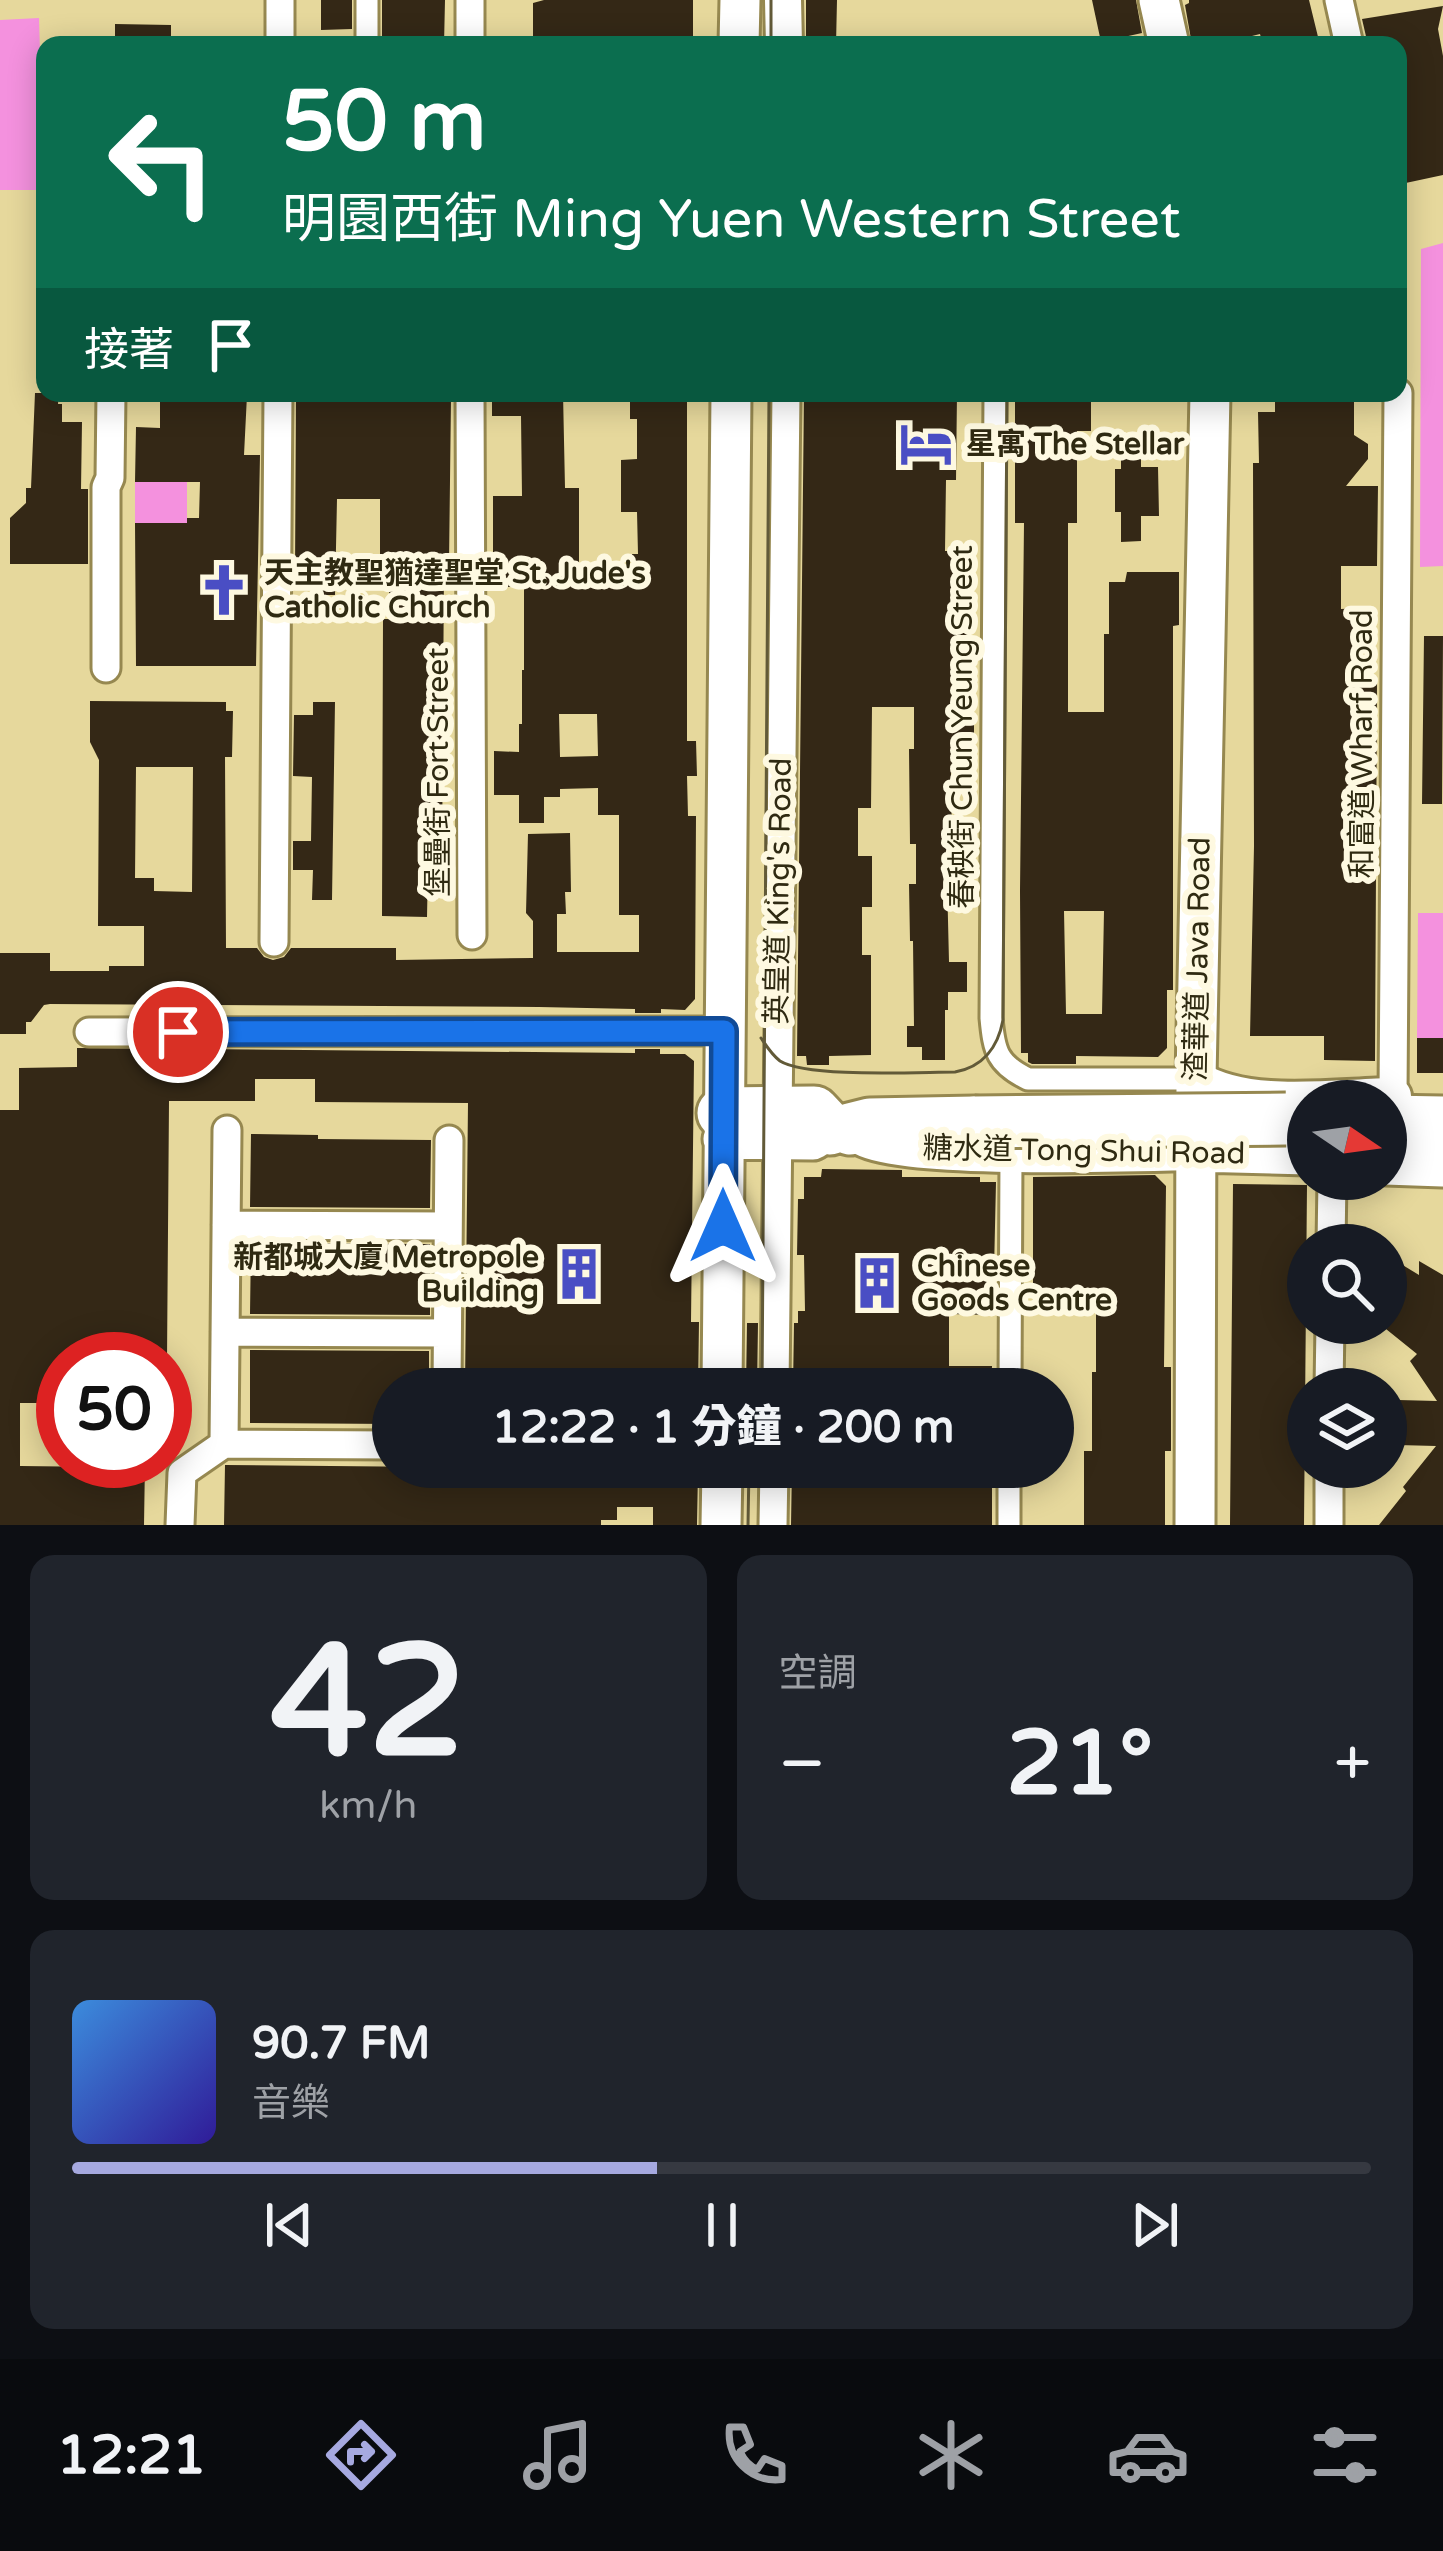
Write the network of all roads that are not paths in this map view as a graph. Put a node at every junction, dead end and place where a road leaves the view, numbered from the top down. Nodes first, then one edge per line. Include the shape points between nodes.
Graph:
1 (280, 0) edge
2 (367, 0) edge
3 (470, 0) edge
4 (740, 0) edge
5 (784, 0) edge
6 (1160, 0) edge
7 (1339, 0) edge
8 (280, 36) edge
9 (367, 36) edge
10 (470, 36) edge
11 (739, 36) edge
12 (784, 36) edge
13 (1166, 36) edge
14 (1347, 36) edge
15 (111, 402) edge
16 (278, 402) edge
17 (470, 402) edge
18 (731, 402) edge
19 (786, 402) edge
20 (995, 402) edge
21 (1210, 402) edge
22 (1397, 402) edge
23 (111, 658) dead end
24 (472, 935) dead end
25 (274, 942) dead end
26 (724, 1031) junction
27 (89, 1032) dead end
28 (1001, 1058) joint
29 (1196, 1079) junction
30 (1406, 1080) edge
31 (1287, 1100) edge
32 (1407, 1104) edge
33 (1287, 1120) edge
34 (1443, 1122) edge
35 (723, 1126) junction
36 (777, 1126) junction
37 (227, 1130) dead end
38 (993, 1137) junction
39 (449, 1140) dead end
40 (1195, 1153) junction
41 (1287, 1155) edge
42 (1407, 1160) edge
43 (1443, 1161) edge
44 (226, 1225) junction
45 (448, 1226) junction
46 (225, 1332) junction
47 (447, 1333) junction
48 (447, 1368) edge
49 (722, 1368) edge
50 (775, 1368) edge
51 (1009, 1368) edge
52 (224, 1444) junction
53 (372, 1445) edge
54 (722, 1488) edge
55 (774, 1488) edge
56 (1009, 1488) edge
57 (1329, 1488) edge
58 (180, 1525) edge
59 (721, 1525) edge
60 (773, 1525) edge
61 (1009, 1525) edge
62 (1195, 1525) edge
63 (1329, 1525) edge

1 - 8 street
2 - 9 street
3 - 10 street
4 - 11 main road
5 - 12 street
6 - 13 main road
7 - 14 street
15 - 23 street
16 - 25 street
17 - 24 street, 堡壘街 Fort Street
18 - 26 main road, 英皇道 King's Road
19 - 36 street, 英皇道 King's Road
20 - 28 street, 春秧街 Chun Yeung Street via 991,1019
21 - 29 main road, 渣華道 Java Road
22 - 30 street, 和富道 Wharf Road via 1394,882
26 - 27 street
26 - 35 main road, 英皇道 King's Road
28 - 29 street, 糖水道 Tong Shui Road via 1028,1079
29 - 31 street, 糖水道 Tong Shui Road via 1247,1099
29 - 40 main road, 渣華道 Java Road
32 - 34 highway
33 - 38 highway, bridge
35 - 36 highway
35 - 49 main road, 英皇道 King's Road
36 - 38 highway via 814,1112 840,1129 870,1124
36 - 50 street, 英皇道 King's Road
37 - 44 street
38 - 40 street, 糖水道 Tong Shui Road
38 - 51 street
39 - 45 street
40 - 41 main road, 糖水道 Tong Shui Road
40 - 62 main road, 渣華道 Java Road
42 - 43 highway
44 - 45 street
44 - 46 street
45 - 47 street
46 - 47 street
46 - 52 street
47 - 48 street
52 - 53 street
52 - 58 street via 182,1473
54 - 59 main road
55 - 60 street
56 - 61 street
57 - 63 street

